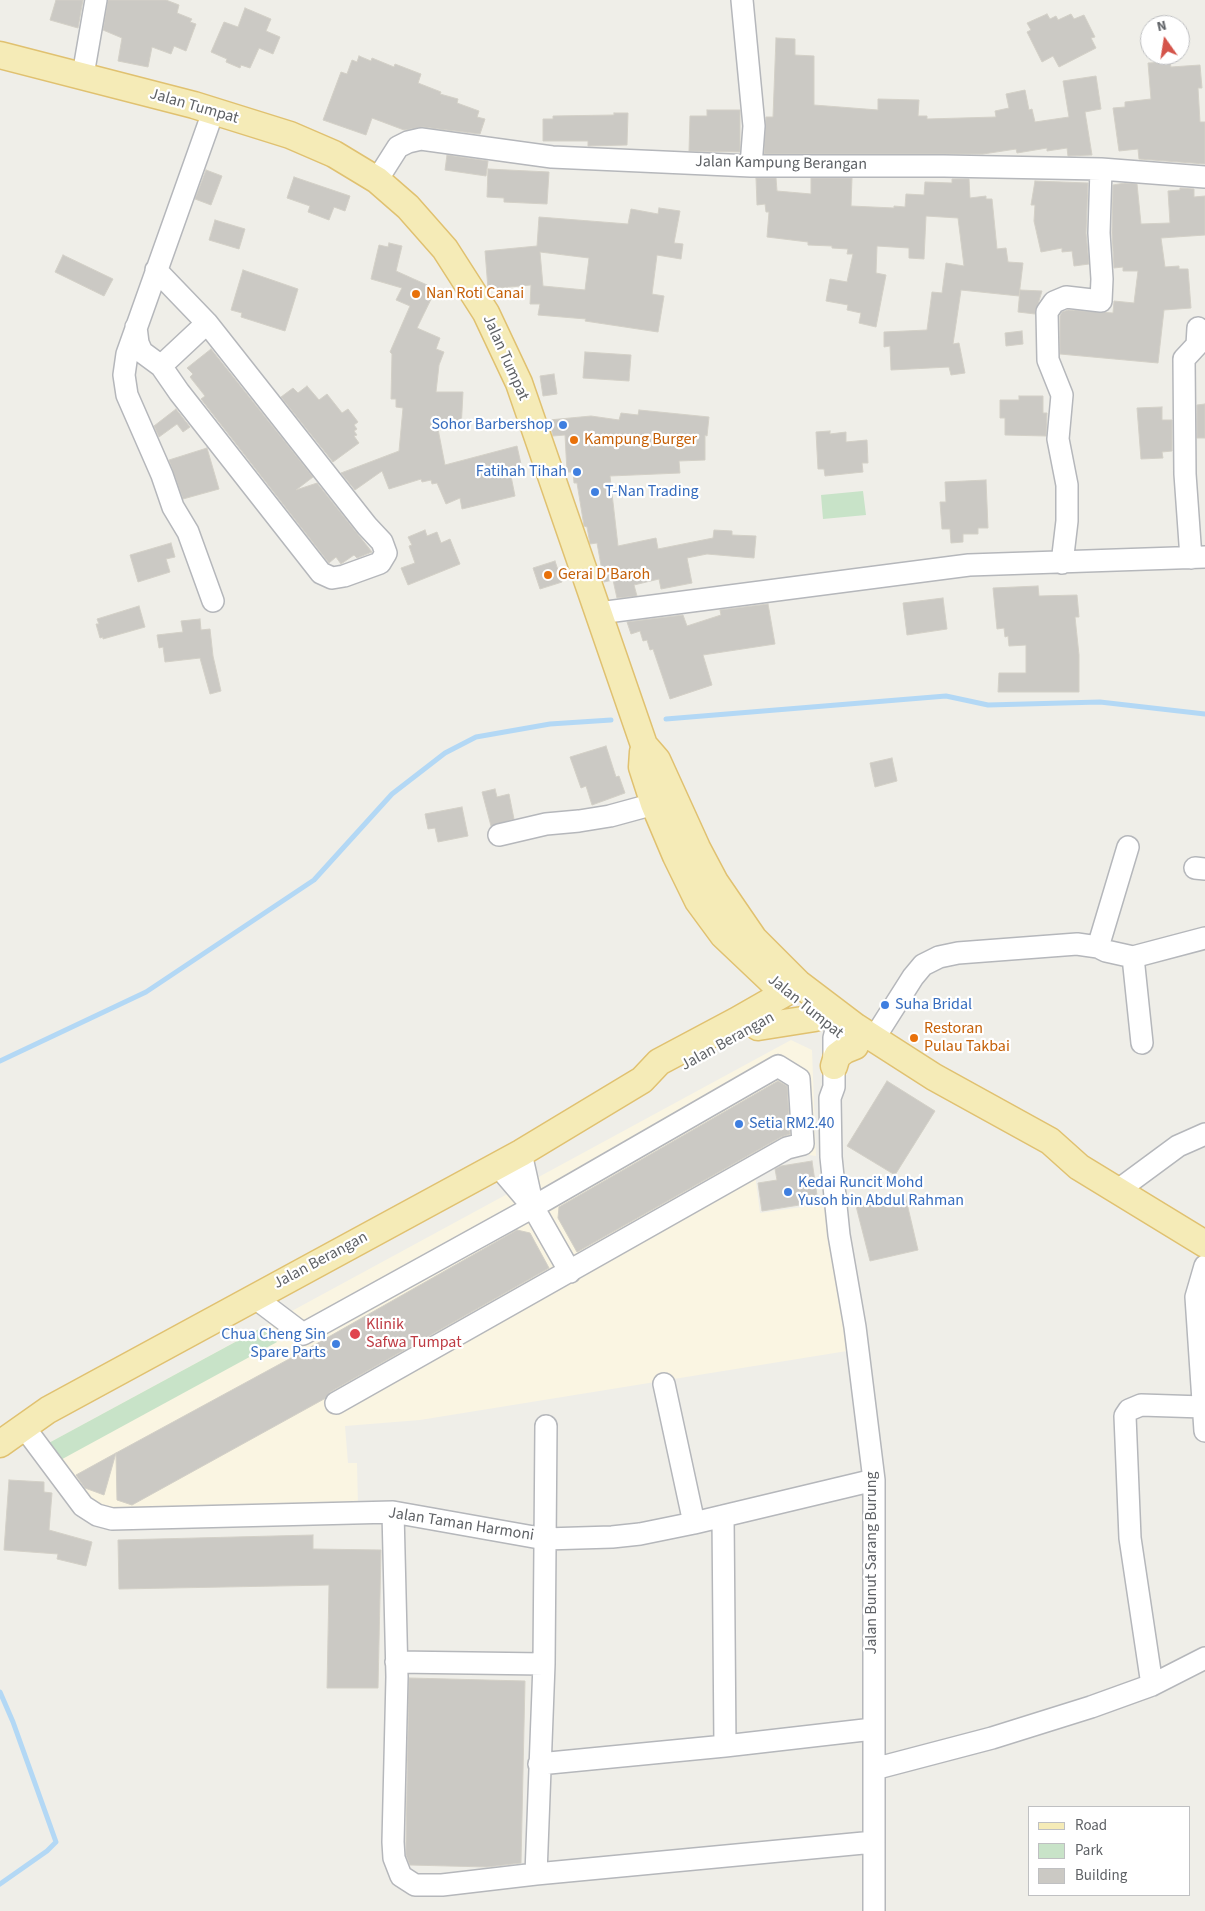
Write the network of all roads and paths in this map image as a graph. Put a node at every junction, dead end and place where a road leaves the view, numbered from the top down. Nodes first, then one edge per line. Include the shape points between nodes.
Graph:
1 (96, 0) edge
2 (742, 0) edge
3 (0, 55) edge
4 (83, 75) junction
5 (213, 112) junction
6 (751, 166) junction
7 (1101, 169) junction
8 (1205, 177) edge
9 (377, 180) junction
10 (156, 270) junction
11 (207, 323) junction
12 (136, 327) junction
13 (1198, 328) dead end
14 (161, 366) junction
15 (1198, 558) edge
16 (1062, 563) junction
17 (213, 601) dead end
18 (599, 613) junction
19 (644, 745) junction
20 (654, 804) junction
21 (499, 835) dead end
22 (1128, 847) dead end
23 (1205, 938) edge
24 (1098, 947) junction
25 (751, 949) junction
26 (1133, 957) junction
27 (796, 992) junction
28 (747, 1024) junction
29 (834, 1024) junction
30 (880, 1029) junction
31 (1142, 1043) dead end
32 (834, 1066) joint
33 (934, 1076) junction
34 (830, 1098) junction
35 (1205, 1134) edge
36 (803, 1144) junction
37 (521, 1152) junction
38 (831, 1157) junction
39 (498, 1166) junction
40 (1080, 1167) junction
41 (1117, 1190) junction
42 (533, 1207) junction
43 (1205, 1244) edge
44 (1205, 1266) edge
45 (570, 1272) junction
46 (254, 1297) junction
47 (664, 1384) dead end
48 (336, 1403) dead end
49 (1203, 1407) junction
50 (546, 1426) dead end
51 (24, 1427) junction
52 (1205, 1431) edge
53 (0, 1444) edge
54 (874, 1480) junction
55 (393, 1512) junction
56 (723, 1516) junction
57 (694, 1522) junction
58 (545, 1539) junction
59 (1205, 1658) edge
60 (396, 1662) junction
61 (544, 1664) junction
62 (1152, 1685) junction
63 (873, 1729) junction
64 (725, 1746) junction
65 (540, 1764) junction
66 (874, 1769) junction
67 (874, 1842) junction
68 (536, 1874) junction
69 (874, 1911) edge

1 - 4 street
2 - 6 street via 754,126
3 - 4 main road, Jalan Tumpat
4 - 5 main road, Jalan Tumpat
5 - 9 main road, Jalan Tumpat via 310,142
5 - 10 street
6 - 7 street, Jalan Kampung Berangan
6 - 9 street, Jalan Kampung Berangan via 552,157 421,139 398,147
7 - 8 street, Jalan Kampung Berangan
7 - 16 street via 1101,301 1066,297 1054,302 1047,312 1048,360 1062,395 1058,439 1067,485
9 - 18 main road, Jalan Tumpat via 408,207 445,249 486,313 519,383
10 - 11 street
10 - 12 street
11 - 14 street
11 - 14 street via 382,542 386,554 380,563 344,576 332,578 321,573
12 - 14 street via 142,352
12 - 17 street via 125,365 127,395 173,507 188,532
13 - 15 street via 1197,345 1184,359 1184,457
15 - 16 street
16 - 18 street via 969,565
18 - 19 main road, Jalan Tumpat
19 - 20 main road, Jalan Tumpat via 642,767
19 - 25 main road, Jalan Tumpat via 657,760 697,848
20 - 21 street via 610,816 546,824
20 - 25 main road, Jalan Tumpat via 698,901 723,934
22 - 24 street
23 - 26 street
24 - 26 street
24 - 30 street via 1077,944 1040,946 958,952 939,957 923,966 913,977
25 - 27 main road, Jalan Tumpat
25 - 28 main road via 753,971
25 - 30 main road
26 - 31 street
27 - 28 main road, Jalan Berangan
27 - 29 main road, Jalan Tumpat
28 - 29 main road
28 - 37 main road, Jalan Berangan via 659,1062 642,1080
29 - 32 main road via 845,1050 837,1056
29 - 33 main road, Jalan Tumpat
29 - 34 street, Jalan Bunut Sarang Burung via 822,1058 824,1088
29 - 40 main road, Jalan Tumpat via 1042,1158
30 - 33 main road
32 - 34 street, Jalan Bunut Sarang Burung via 834,1087
33 - 40 main road, Jalan Tumpat via 1050,1142
34 - 38 street, Jalan Bunut Sarang Burung
35 - 41 street via 1178,1146
36 - 38 street
36 - 42 street via 799,1079 778,1066
36 - 45 street via 787,1148
37 - 39 main road, Jalan Berangan
37 - 42 street
38 - 54 street, Jalan Bunut Sarang Burung
39 - 42 street
39 - 46 main road, Jalan Berangan
40 - 41 main road, Jalan Tumpat
41 - 43 main road, Jalan Tumpat
42 - 45 street
42 - 46 street via 303,1334
44 - 49 street via 1196,1297
45 - 48 street
46 - 51 main road, Jalan Berangan via 48,1410
47 - 57 street
49 - 52 street
49 - 62 street via 1141,1405 1129,1410 1125,1416 1130,1538
50 - 58 street
51 - 53 main road, Jalan Berangan
51 - 55 street, Jalan Taman Harmoni via 83,1506 97,1516 112,1519
54 - 56 street, Jalan Taman Harmoni
54 - 63 street, Jalan Bunut Sarang Burung
55 - 58 street, Jalan Taman Harmoni
55 - 60 street
56 - 57 street, Jalan Taman Harmoni
56 - 64 street
57 - 58 street, Jalan Taman Harmoni via 640,1534
58 - 61 street
59 - 62 street
60 - 61 street
60 - 68 street via 393,1842 394,1858 401,1876 415,1885 442,1885
61 - 65 street
62 - 66 street via 992,1738
63 - 64 street
63 - 66 street, Jalan Bunut Sarang Burung
64 - 65 street
65 - 68 street
66 - 67 street, Jalan Bunut Sarang Burung
67 - 68 street
67 - 69 street, Jalan Bunut Sarang Burung

